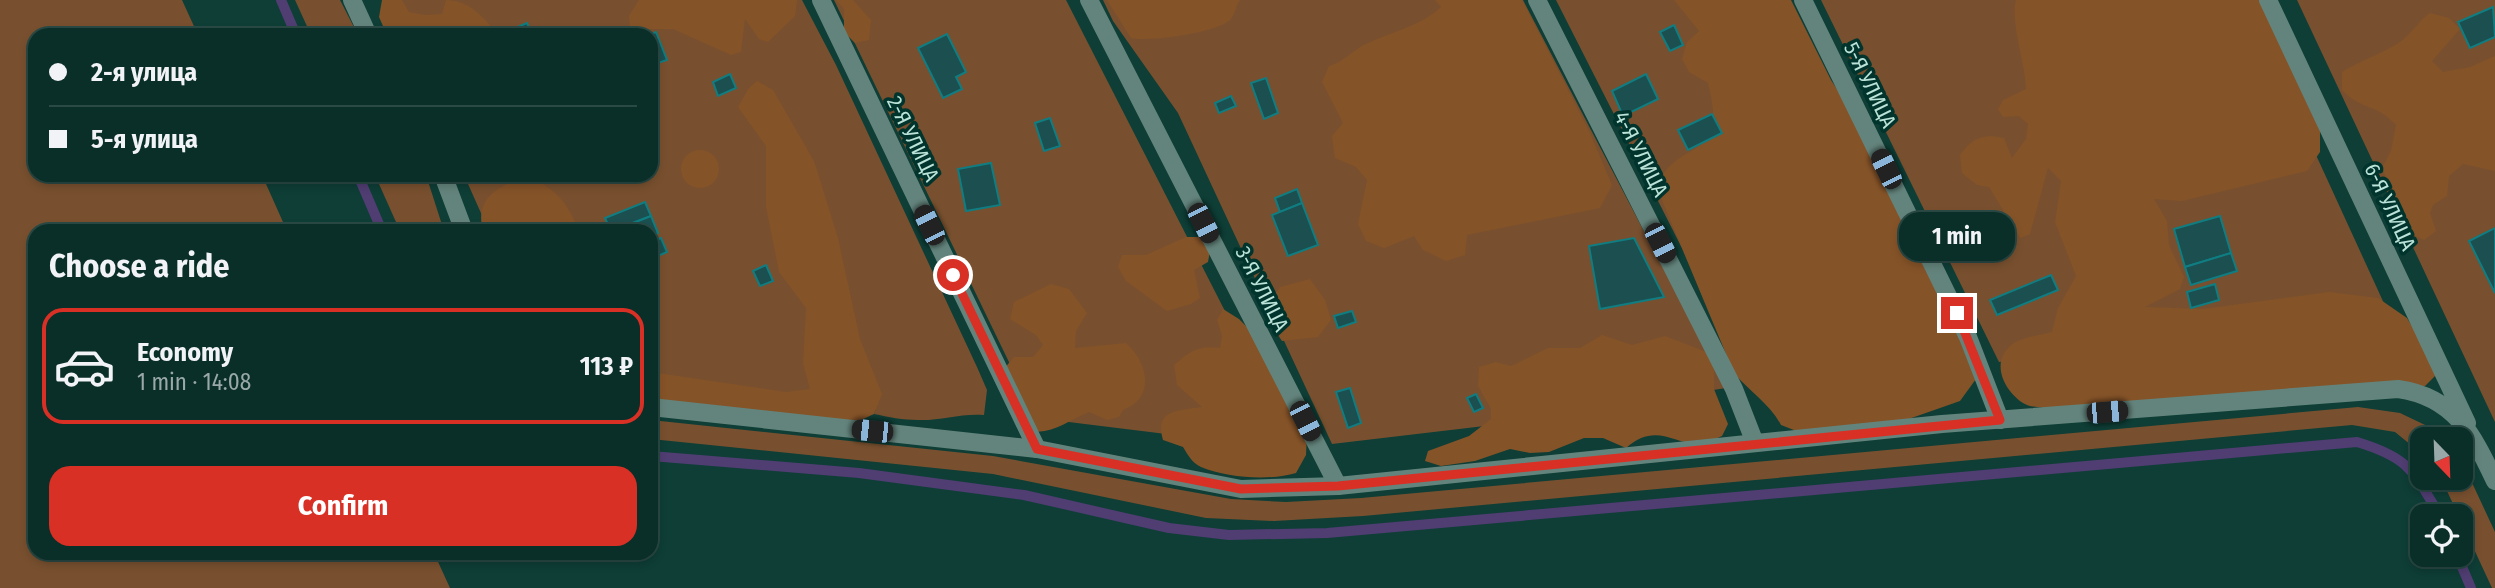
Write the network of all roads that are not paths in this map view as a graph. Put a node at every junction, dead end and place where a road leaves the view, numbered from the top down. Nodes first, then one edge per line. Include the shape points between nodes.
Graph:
1 (352, 0) edge
2 (821, 0) edge
3 (1089, 0) edge
4 (1537, 0) edge
5 (1803, 0) edge
6 (2268, 0) edge
7 (365, 28) edge
8 (446, 182) edge
9 (461, 224) edge
10 (658, 408) edge
11 (2000, 420) junction
12 (2465, 427) edge
13 (2469, 427) edge
14 (2473, 435) edge
15 (1755, 443) junction
16 (1037, 449) junction
17 (2495, 481) edge
18 (1338, 486) junction

1 - 7 street
2 - 16 street, 2-Я УЛИЦА
3 - 18 street, 3-Я УЛИЦА
4 - 15 street, 4-Я УЛИЦА via 1734,389
5 - 11 street, 5-Я УЛИЦА via 1968,337
6 - 13 street, 6-Я УЛИЦА
8 - 9 street
10 - 16 street
11 - 12 street via 2398,389 2435,401
11 - 15 street
14 - 17 street, 6-Я УЛИЦА
15 - 18 street
16 - 18 street via 1241,489

